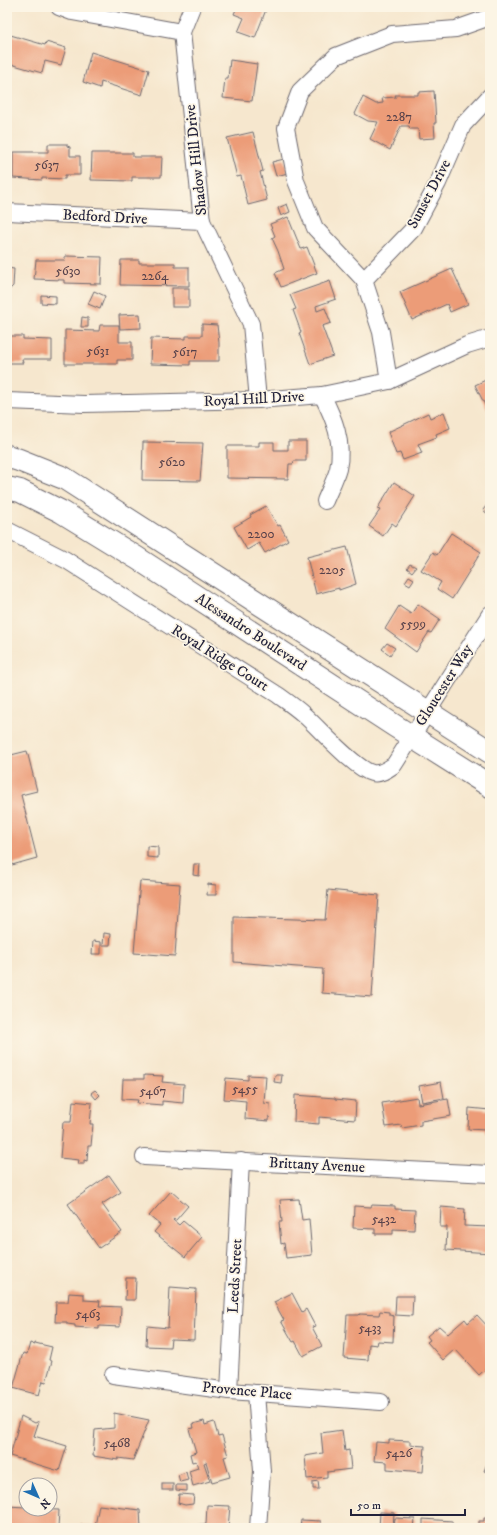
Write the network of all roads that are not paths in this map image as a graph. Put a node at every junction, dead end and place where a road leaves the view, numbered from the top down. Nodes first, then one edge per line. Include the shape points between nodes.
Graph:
1 (59, 7) edge
2 (192, 7) edge
3 (490, 17) edge
4 (182, 32) junction
5 (490, 96) edge
6 (7, 212) edge
7 (202, 221) junction
8 (364, 280) junction
9 (490, 338) edge
10 (388, 381) junction
11 (322, 395) junction
12 (258, 400) junction
13 (7, 402) edge
14 (7, 456) edge
15 (7, 488) edge
16 (325, 501) dead end
17 (7, 530) edge
18 (490, 614) edge
19 (428, 712) junction
20 (412, 737) junction
21 (490, 752) edge
22 (490, 786) edge
23 (144, 1156) dead end
24 (241, 1161) junction
25 (490, 1174) edge
26 (113, 1375) dead end
27 (229, 1391) junction
28 (256, 1393) junction
29 (381, 1402) dead end
30 (258, 1528) edge

1 - 4 street via 72,12
2 - 4 street, Shadow Hill Drive
3 - 8 street via 456,29 392,34 343,53 336,56 300,91 286,128 296,181 315,228
4 - 7 street, Shadow Hill Drive
5 - 8 street, Sunset Drive via 464,125 414,228
6 - 7 street, Bedford Drive
7 - 12 street, Shadow Hill Drive via 251,324
8 - 10 street via 381,332
9 - 10 street, Royal Hill Drive via 467,345
10 - 11 street, Royal Hill Drive
11 - 12 street, Royal Hill Drive
11 - 16 street via 332,413 340,442 338,469
12 - 13 street, Royal Hill Drive via 84,404
14 - 19 main road, Alessandro Boulevard via 71,482
15 - 20 main road, Alessandro Boulevard via 20,491 62,512 137,558
17 - 20 street, Royal Ridge Court via 66,560 278,695 302,713 362,768 373,774 384,772 394,765
18 - 19 street, Gloucester Way
19 - 20 street, Gloucester Way
19 - 21 main road, Alessandro Boulevard
20 - 22 main road, Alessandro Boulevard
23 - 24 street, Brittany Avenue
24 - 25 street, Brittany Avenue
24 - 27 street, Leeds Street
26 - 27 street, Provence Place
27 - 28 street, Provence Place
28 - 29 street, Provence Place
28 - 30 street via 262,1471

